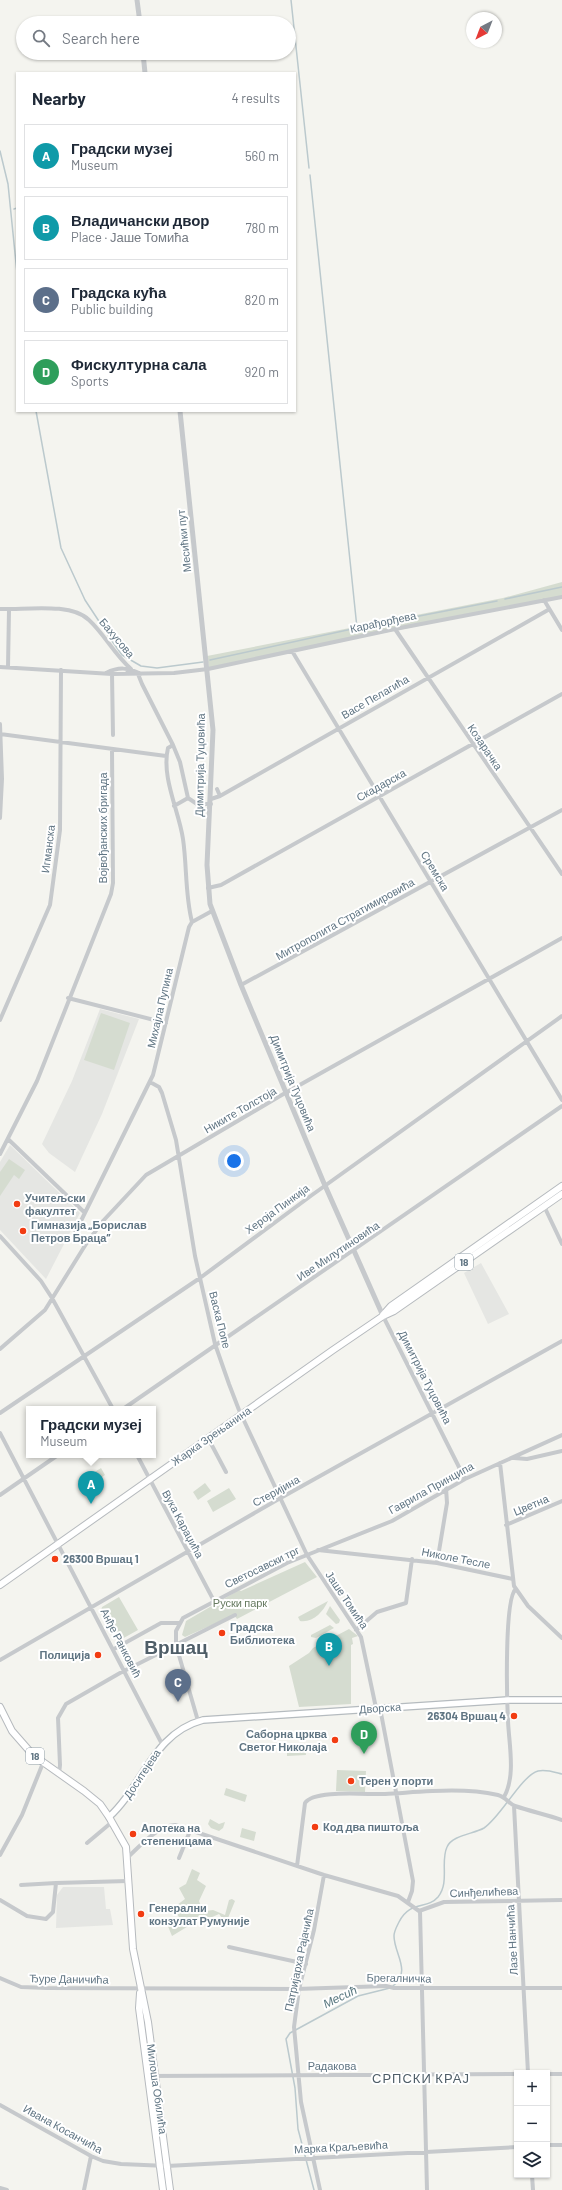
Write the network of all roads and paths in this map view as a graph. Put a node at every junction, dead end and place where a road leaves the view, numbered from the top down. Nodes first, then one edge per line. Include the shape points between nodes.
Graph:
1 (137, 0) edge
2 (139, 16) edge
3 (144, 60) edge
4 (145, 72) edge
5 (180, 412) edge
6 (562, 597) edge
7 (544, 600) junction
8 (0, 610) edge
9 (9, 610) junction
10 (548, 610) junction
11 (394, 629) junction
12 (562, 630) edge
13 (292, 651) junction
14 (121, 660) junction
15 (0, 667) edge
16 (8, 667) junction
17 (118, 668) junction
18 (131, 669) junction
19 (208, 669) junction
20 (61, 670) junction
21 (105, 673) junction
22 (112, 674) junction
23 (125, 674) junction
24 (140, 674) junction
25 (427, 678) junction
26 (562, 694) edge
27 (0, 724) edge
28 (339, 728) junction
29 (0, 734) edge
30 (113, 735) dead end
31 (61, 742) junction
32 (473, 744) junction
33 (173, 745) junction
34 (112, 749) junction
35 (166, 756) junction
36 (217, 789) dead end
37 (220, 796) junction
38 (379, 796) junction
39 (188, 798) junction
40 (211, 798) junction
41 (211, 804) junction
42 (175, 805) junction
43 (562, 810) edge
44 (0, 818) edge
45 (530, 828) junction
46 (562, 874) edge
47 (431, 882) junction
48 (208, 888) junction
49 (212, 911) junction
50 (194, 921) junction
51 (562, 938) edge
52 (489, 979) junction
53 (241, 986) junction
54 (68, 998) junction
55 (562, 1016) edge
56 (0, 1020) edge
57 (166, 1024) junction
58 (527, 1042) junction
59 (150, 1082) junction
60 (286, 1093) junction
61 (562, 1100) edge
62 (562, 1106) edge
63 (9, 1140) junction
64 (0, 1154) edge
65 (179, 1155) junction
66 (325, 1186) junction
67 (562, 1186) edge
68 (562, 1194) edge
69 (544, 1206) junction
70 (84, 1212) junction
71 (0, 1236) edge
72 (86, 1244) junction
73 (562, 1244) edge
74 (354, 1250) junction
75 (200, 1278) junction
76 (52, 1298) junction
77 (383, 1316) junction
78 (562, 1341) edge
79 (216, 1344) junction
80 (0, 1349) edge
81 (84, 1357) junction
82 (111, 1406) edge
83 (127, 1406) edge
84 (0, 1412) edge
85 (241, 1414) junction
86 (433, 1414) junction
87 (0, 1433) edge
88 (562, 1435) edge
89 (208, 1438) junction
90 (562, 1451) edge
91 (54, 1458) edge
92 (138, 1458) edge
93 (514, 1458) junction
94 (500, 1463) junction
95 (226, 1472) dead end
96 (24, 1479) junction
97 (149, 1479) junction
98 (465, 1479) junction
99 (446, 1488) junction
100 (0, 1495) edge
101 (281, 1498) junction
102 (562, 1501) edge
103 (506, 1524) junction
104 (58, 1543) junction
105 (318, 1550) junction
106 (188, 1552) junction
107 (307, 1555) junction
108 (412, 1559) junction
109 (437, 1562) junction
110 (318, 1572) joint
111 (513, 1579) junction
112 (0, 1585) edge
113 (516, 1589) junction
114 (214, 1600) junction
115 (92, 1607) junction
116 (235, 1615) dead end
117 (179, 1623) junction
118 (356, 1630) junction
119 (562, 1638) edge
120 (176, 1645) junction
121 (114, 1649) junction
122 (0, 1660) edge
123 (126, 1670) junction
124 (508, 1700) junction
125 (562, 1700) edge
126 (0, 1707) edge
127 (378, 1708) junction
128 (198, 1721) junction
129 (162, 1744) junction
130 (42, 1763) junction
131 (58, 1774) junction
132 (397, 1792) junction
133 (506, 1798) junction
134 (513, 1804) junction
135 (111, 1820) junction
136 (562, 1820) edge
137 (190, 1831) junction
138 (87, 1843) dead end
139 (0, 1855) edge
140 (128, 1857) junction
141 (179, 1858) dead end
142 (297, 1866) junction
143 (324, 1875) junction
144 (128, 1881) junction
145 (56, 1883) junction
146 (21, 1884) dead end
147 (0, 1900) edge
148 (519, 1900) junction
149 (562, 1900) edge
150 (409, 1903) junction
151 (420, 1911) junction
152 (229, 1947) dead end
153 (306, 1964) junction
154 (0, 1978) edge
155 (423, 1988) junction
156 (524, 1988) junction
157 (562, 1988) edge
158 (140, 1989) junction
159 (299, 1989) junction
160 (528, 2070) edge
161 (514, 2074) edge
162 (550, 2074) edge
163 (562, 2074) edge
164 (297, 2075) junction
165 (425, 2075) junction
166 (148, 2076) junction
167 (155, 2076) junction
168 (0, 2105) edge
169 (550, 2145) edge
170 (562, 2145) edge
171 (514, 2147) edge
172 (427, 2152) junction
173 (91, 2156) junction
174 (311, 2158) junction
175 (159, 2166) junction
176 (167, 2166) junction
177 (532, 2178) edge
178 (0, 2188) edge
179 (7, 2190) edge
180 (84, 2190) edge
181 (163, 2190) edge
182 (170, 2190) edge
183 (320, 2190) edge
184 (427, 2190) edge
185 (533, 2190) edge

1 - 2 street
3 - 4 street
5 - 19 street, Месићки пут
6 - 7 street, Карађорђева
7 - 10 street
7 - 11 street, Карађорђева
8 - 9 street
9 - 14 street, Бахусова via 67,610 78,613 89,620
9 - 16 street
10 - 12 street
10 - 25 street, Васе Пелагића
11 - 13 street, Карађорђева
11 - 25 street, Козарачка
13 - 19 street, Карађорђева
13 - 28 street, Сремска
14 - 17 street
14 - 18 street, Бахусова
15 - 16 street, Карађорђева
16 - 20 street, Карађорђева
17 - 18 street
17 - 21 street
18 - 23 street
18 - 24 street
19 - 24 street, Карађорђева via 154,675
19 - 40 street, Димитрија Туцовића via 213,730
20 - 21 street, Карађорђева
20 - 31 street, Игманска
21 - 22 street, Карађорђева
22 - 23 street, Карађорђева
22 - 30 street
23 - 24 street, Карађорђева
24 - 33 street via 143,688
25 - 28 street, Васе Пелагића
25 - 32 street, Козарачка
26 - 32 street, Скадарска
27 - 29 street
28 - 37 street, Васе Пелагића
28 - 38 street, Сремска
29 - 31 street
29 - 44 street
31 - 34 street
31 - 56 street, Игманска via 60,830 50,905
32 - 38 street, Скадарска
32 - 45 street, Козарачка
33 - 35 street via 168,748
33 - 39 street via 180,762
34 - 35 street
34 - 54 street, Војвођанских бригада via 112,888
35 - 42 street, Михајла Пупина
36 - 37 street
37 - 40 street, Васе Пелагића
38 - 47 street, Сремска
38 - 48 street, Скадарска via 221,885
39 - 41 street via 197,804
39 - 42 street
40 - 41 street, Димитрија Туцовића
41 - 48 street, Димитрија Туцовића
42 - 50 street, Михајла Пупина via 183,837
43 - 45 street, Митрополита Стратимировића
45 - 46 street, Козарачка
45 - 47 street, Митрополита Стратимировића
47 - 52 street, Сремска
47 - 53 street, Митрополита Стратимировића
48 - 49 street, Димитрија Туцовића
49 - 50 street
49 - 53 street, Димитрија Туцовића
50 - 57 street, Михајла Пупина via 187,935
51 - 52 street, Никите Толстоја
52 - 58 street, Сремска
52 - 60 street, Никите Толстоја
53 - 60 street, Димитрија Туцовића
54 - 57 street
54 - 63 street, Војвођанских бригада via 37,1081
55 - 58 street, Хероја Пинкија
57 - 59 street, Михајла Пупина
58 - 61 street, Сремска
58 - 66 street, Хероја Пинкија
59 - 65 street, Васка Попе via 162,1093
59 - 70 street, Михајла Пупина
60 - 65 street, Никите Толстоја
60 - 66 street, Димитрија Туцовића
62 - 74 street, Иве Милутиновића
63 - 64 street, Војвођанских бригада
63 - 70 street
65 - 72 street, Никите Толстоја via 140,1181 103,1221
65 - 75 street, Васка Попе
66 - 74 street, Димитрија Туцовића
66 - 75 street, Хероја Пинкија
67 - 77 main road, Жарка Зрењанина / 18 via 391,1306
68 - 69 main road, Жарка Зрењанина / 18
69 - 73 street
69 - 77 main road, Жарка Зрењанина / 18 via 394,1311
70 - 72 street, Михајла Пупина via 74,1234
71 - 76 street via 41,1281
72 - 76 street, Никите Толстоја
74 - 77 street, Димитрија Туцовића
74 - 79 street, Иве Милутиновића
75 - 79 street, Васка Попе
75 - 81 street, Хероја Пинкија
76 - 80 street, Никите Толстоја via 45,1310
76 - 81 street
77 - 85 main road, Жарка Зрењанина / 18
77 - 86 street, Димитрија Туцовића
78 - 86 street, Стеријина
79 - 83 street, Иве Милутиновића
79 - 85 street, Васка Попе
81 - 82 street
81 - 84 street, Хероја Пинкија
85 - 89 main road, Жарка Зрењанина / 18
85 - 101 street, Васка Попе
86 - 98 street, Димитрија Туцовића
86 - 101 street, Стеријина
87 - 96 street, Анђе Ранковић
88 - 93 street, Гаврила Принципа
89 - 95 street
89 - 97 main road, Жарка Зрењанина / 18
90 - 93 street via 527,1459
91 - 96 street
92 - 97 street, Вука Караџића
93 - 94 street, Гаврила Принципа
94 - 98 street, Гаврила Принципа
94 - 103 street
96 - 100 street
96 - 104 street, Анђе Ранковић
97 - 104 main road, Жарка Зрењанина / 18
97 - 106 street, Вука Караџића
98 - 99 street, Гаврила Принципа
99 - 105 street, Гаврила Принципа via 392,1521
99 - 109 street via 447,1503
101 - 106 street, Стеријина
101 - 107 street, Васка Попе
102 - 103 street, Цветна
103 - 111 street
104 - 112 main road, Жарка Зрењанина / 18
104 - 115 street, Анђе Ранковић
105 - 107 street, Гаврила Принципа
105 - 108 street, Николе Тесле
106 - 114 street, Вука Караџића
106 - 115 street, Стеријина
107 - 110 street, Светосавски трг
107 - 114 street, Светосавски трг
108 - 109 street, Николе Тесле
108 - 118 street via 406,1603 377,1612
109 - 111 street, Николе Тесле
110 - 118 street, Јаше Томића
111 - 113 street
113 - 119 street via 528,1606
113 - 124 street via 511,1595 508,1612
114 - 117 street, Светосавски трг
115 - 121 street, Анђе Ранковић
115 - 122 street, Стеријина
116 - 120 street
117 - 120 street
117 - 121 street via 161,1623
118 - 127 street, Јаше Томића via 364,1646
120 - 123 street
120 - 128 street
121 - 123 street, Анђе Ранковић
123 - 129 street, Анђе Ранковић
123 - 131 street via 75,1697 61,1710 58,1718
124 - 125 main road, Дворска
124 - 127 main road, Дворска
124 - 133 street via 510,1783
126 - 130 main road, 18 via 18,1739
127 - 128 main road, Дворска
127 - 132 street, Јаше Томића
128 - 129 main road, Доситејева via 175,1733
129 - 135 main road, Доситејева
130 - 131 main road, 18
130 - 139 street via 22,1816
131 - 135 main road, 18 via 93,1798
132 - 133 street via 478,1792
132 - 142 street via 333,1794 309,1799 305,1803
132 - 150 street, Јаше Томића via 413,1880
133 - 134 street
134 - 136 street
134 - 148 street, Лазе Нанчића
135 - 138 street
135 - 140 main road, 18 via 125,1844
137 - 140 street via 168,1825
137 - 141 street
137 - 142 street
140 - 144 main road, 18
142 - 143 street
143 - 150 street via 392,1894
143 - 153 street, Патријарха Рајачића
144 - 145 street
144 - 158 main road, Милоша Обилића / 18 via 133,1949
145 - 146 street
145 - 147 street via 54,1911 51,1916 43,1919 33,1918
148 - 149 street, Синђелићева
148 - 151 street, Синђелићева via 444,1902
148 - 156 street, Лазе Нанчића
150 - 151 street
151 - 155 street
152 - 153 street
153 - 159 street, Патријарха Рајачића
154 - 158 street, Ђуре Даничића via 25,1988
155 - 156 street, Брегалничка
155 - 159 street, Брегалничка via 386,1986
155 - 165 street
156 - 157 street, Брегалничка
156 - 160 street, Лазе Нанчића
158 - 159 street, Брегалничка
158 - 166 main road, Милоша Обилића / 18 via 139,2004
158 - 167 main road, Милоша Обилића / 18 via 146,2008
159 - 164 street, Патријарха Рајачића via 294,2027
161 - 165 street, Радакова
162 - 163 street
164 - 165 street, Радакова
164 - 167 street, Радакова
164 - 174 street, Патријарха Рајачића
165 - 172 street
166 - 167 street, Радакова
166 - 175 main road, Милоша Обилића / 18
167 - 176 main road, Милоша Обилића / 18
168 - 173 street, Ивана Косанчића
169 - 170 street
171 - 172 street, Марка Краљевића
172 - 174 street, Марка Краљевића
172 - 184 street
173 - 175 street, Ивана Косанчића via 121,2164
173 - 180 street
174 - 176 street, Марка Краљевића
174 - 183 street, Патријарха Рајачића
175 - 176 street, Ивана Косанчића
175 - 181 main road, Милоша Обилића / 18
176 - 182 main road, Милоша Обилића / 18
177 - 185 street
178 - 179 street

